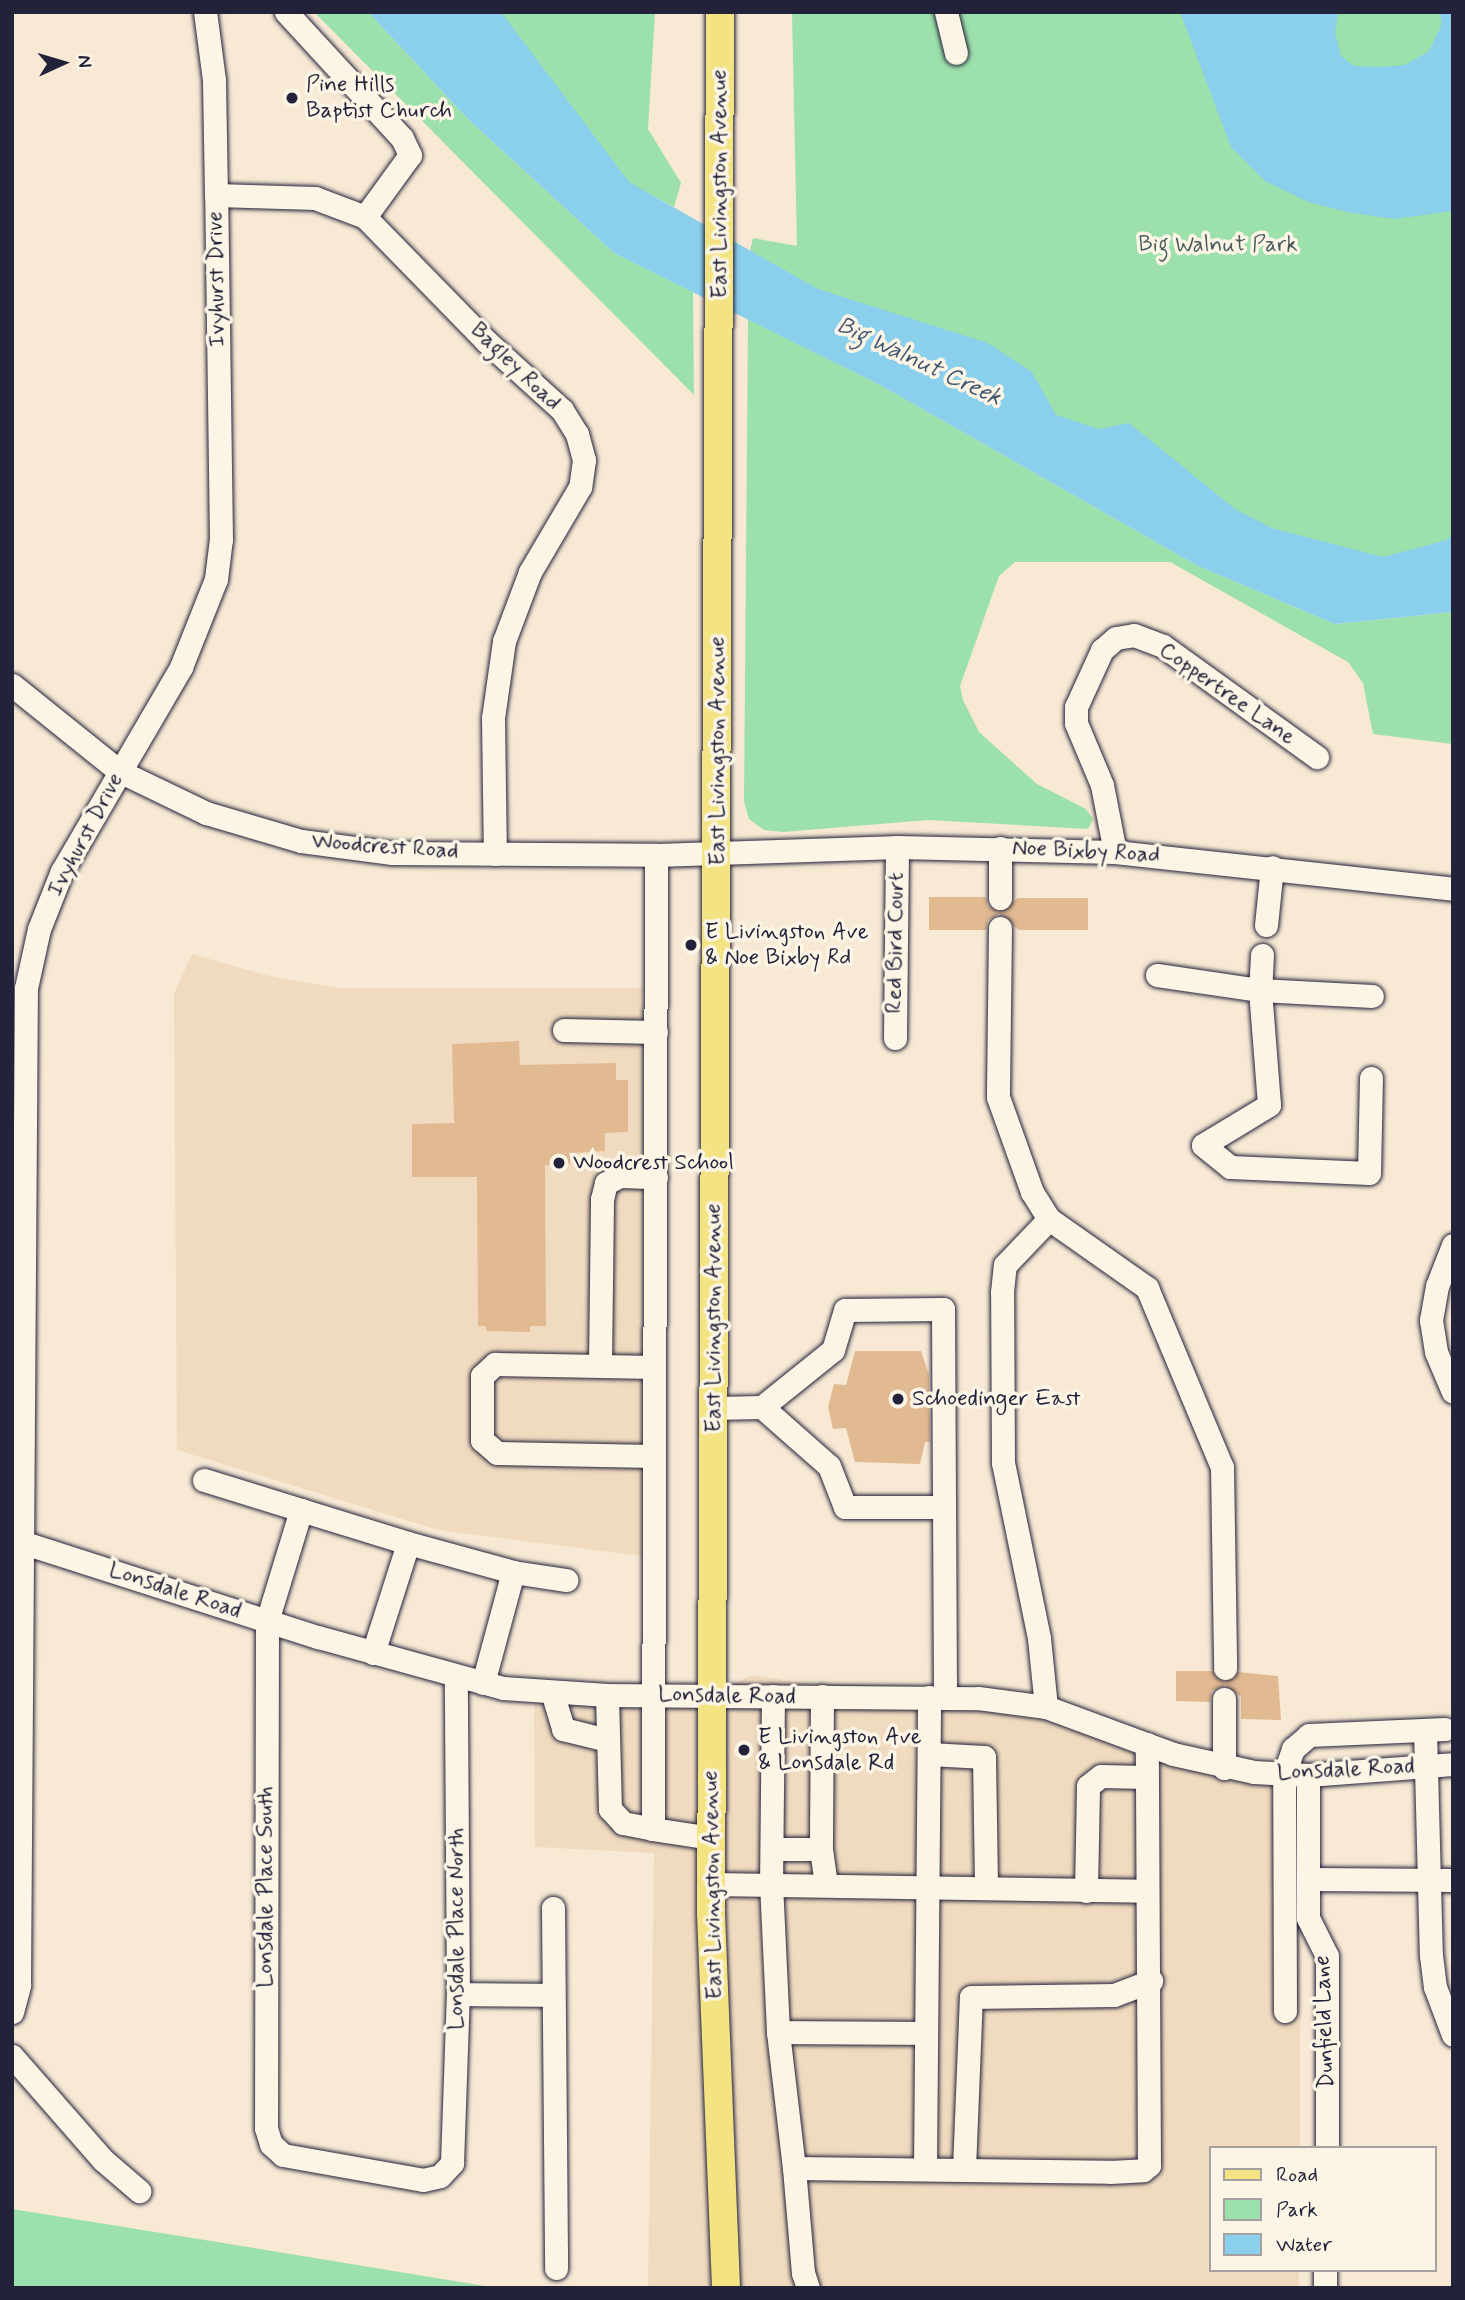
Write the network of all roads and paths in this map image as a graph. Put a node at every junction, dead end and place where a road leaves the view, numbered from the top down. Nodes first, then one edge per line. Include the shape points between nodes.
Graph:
1 (205, 12) edge
2 (286, 12) edge
3 (720, 12) edge
4 (946, 12) edge
5 (956, 52) dead end
6 (216, 195) junction
7 (365, 217) junction
8 (12, 685) edge
9 (1317, 757) dead end
10 (119, 771) junction
11 (897, 847) junction
12 (1000, 848) junction
13 (1115, 852) junction
14 (495, 854) junction
15 (718, 854) junction
16 (656, 855) junction
17 (1272, 867) junction
18 (1453, 889) edge
19 (1000, 898) dead end
20 (1266, 925) dead end
21 (1000, 928) dead end
22 (1262, 955) dead end
23 (21, 962) edge
24 (1157, 975) dead end
25 (1260, 990) junction
26 (1372, 996) dead end
27 (565, 1030) dead end
28 (656, 1032) junction
29 (895, 1038) dead end
30 (1371, 1078) dead end
31 (656, 1177) junction
32 (1049, 1219) junction
33 (18, 1223) edge
34 (1449, 1250) edge
35 (600, 1365) junction
36 (654, 1367) junction
37 (1453, 1392) edge
38 (762, 1407) junction
39 (713, 1408) junction
40 (653, 1456) junction
41 (204, 1480) dead end
42 (943, 1507) junction
43 (301, 1510) junction
44 (17, 1540) edge
45 (408, 1543) junction
46 (513, 1572) junction
47 (566, 1580) dead end
48 (267, 1621) junction
49 (373, 1653) junction
50 (1224, 1668) dead end
51 (456, 1677) junction
52 (483, 1683) junction
53 (552, 1692) junction
54 (607, 1695) junction
55 (653, 1695) junction
56 (712, 1696) junction
57 (773, 1696) junction
58 (822, 1696) junction
59 (937, 1698) junction
60 (1224, 1699) dead end
61 (1046, 1707) junction
62 (607, 1740) junction
63 (1147, 1744) junction
64 (929, 1754) junction
65 (1453, 1764) edge
66 (1426, 1766) junction
67 (1224, 1768) junction
68 (1284, 1775) junction
69 (1308, 1775) junction
70 (1145, 1777) junction
71 (16, 1801) edge
72 (653, 1829) junction
73 (712, 1838) junction
74 (772, 1849) junction
75 (821, 1849) junction
76 (1308, 1879) junction
77 (1427, 1880) junction
78 (1453, 1880) edge
79 (771, 1883) junction
80 (712, 1884) junction
81 (827, 1885) junction
82 (928, 1887) junction
83 (986, 1888) junction
84 (1086, 1891) junction
85 (1145, 1891) junction
86 (553, 1908) dead end
87 (1151, 1981) junction
88 (457, 1994) junction
89 (552, 1995) junction
90 (1285, 2011) dead end
91 (12, 2012) edge
92 (778, 2032) junction
93 (926, 2033) junction
94 (1452, 2034) edge
95 (14, 2058) edge
96 (1326, 2146) edge
97 (794, 2168) junction
98 (925, 2168) junction
99 (964, 2169) junction
100 (440, 2176) joint
101 (139, 2191) dead end
102 (556, 2268) dead end
103 (726, 2288) edge
104 (808, 2288) edge

1 - 6 street, Ivyhurst Drive via 214,80
2 - 7 street via 402,138 410,155
3 - 15 main road, East Livingston Avenue
4 - 5 street
6 - 7 street, Bagley Road via 314,198
6 - 10 street, Ivyhurst Drive via 221,540 216,579 181,667
7 - 14 street, Bagley Road via 486,341 562,410 582,446 584,475 576,499 530,572 503,641 493,718
8 - 10 street, Woodcrest Road
9 - 13 street, Coppertree Lane via 1163,646 1134,635 1116,638 1102,650 1076,715 1079,738 1102,785
10 - 14 street, Woodcrest Road via 206,813 301,841 392,853
10 - 23 street, Ivyhurst Drive via 62,871
11 - 12 street, Noe Bixby Road
11 - 15 street, Noe Bixby Road
11 - 29 street, Red Bird Court
12 - 13 street, Noe Bixby Road
12 - 19 street
13 - 17 street, Noe Bixby Road
14 - 16 street, Woodcrest Road
15 - 16 street, Woodcrest Road
15 - 39 main road, East Livingston Avenue
16 - 28 street
17 - 18 street, Noe Bixby Road
17 - 20 street
21 - 32 street via 1000,1113 1032,1192
22 - 25 street
23 - 33 street, Ivyhurst Drive via 24,1028
24 - 25 street
25 - 26 street
25 - 30 street via 1269,1105 1203,1146 1230,1167 1369,1172
27 - 28 street
28 - 31 street
31 - 35 street via 620,1176 606,1184 602,1199
31 - 36 street
32 - 50 street via 1147,1288 1212,1440 1224,1494
32 - 61 street via 1005,1265 1002,1292 1003,1463 1039,1638
33 - 44 street, Ivyhurst Drive
34 - 37 street via 1431,1320 1436,1352
35 - 36 street
35 - 40 street via 495,1364 482,1376 482,1440 497,1453
36 - 40 street
38 - 39 street
38 - 42 street via 829,1466 845,1507
38 - 42 street via 833,1350 845,1310 943,1309
39 - 56 main road, East Livingston Avenue
40 - 55 street
41 - 43 street
42 - 59 street
43 - 45 street
43 - 48 street, Lonsdale Place South
44 - 48 street, Lonsdale Road
44 - 71 street, Ivyhurst Drive
45 - 46 street
45 - 49 street
46 - 47 street
46 - 52 street
48 - 49 street, Lonsdale Road
48 - 100 street, Lonsdale Place South via 266,2128 276,2150 302,2159 423,2180
49 - 51 street, Lonsdale Road
51 - 52 street, Lonsdale Road
51 - 88 street, Lonsdale Place North
52 - 53 street, Lonsdale Road
53 - 54 street, Lonsdale Road
53 - 62 street via 563,1729
54 - 55 street, Lonsdale Road
54 - 62 street
55 - 56 street, Lonsdale Road
55 - 72 street
56 - 57 street, Lonsdale Road
56 - 73 main road, East Livingston Avenue
57 - 58 street, Lonsdale Road
57 - 74 street
58 - 59 street, Lonsdale Road
58 - 75 street
59 - 61 street, Lonsdale Road
59 - 64 street
60 - 67 street
61 - 63 street, Lonsdale Road
62 - 72 street via 610,1809 623,1823
63 - 67 street, Lonsdale Road
63 - 70 street
64 - 82 street
64 - 83 street via 984,1756
65 - 66 street, Lonsdale Road
66 - 68 street via 1435,1730 1309,1735 1293,1749
66 - 69 street, Lonsdale Road
66 - 77 street
67 - 68 street, Lonsdale Road
68 - 69 street, Lonsdale Road
68 - 90 street
69 - 76 street, Dunfield Lane
70 - 84 street via 1101,1776 1088,1786
70 - 85 street
71 - 91 street, Ivyhurst Drive via 19,1985
72 - 73 street
73 - 80 main road, East Livingston Avenue
74 - 75 street
74 - 79 street
75 - 81 street
76 - 77 street
76 - 96 street, Dunfield Lane via 1310,1929 1327,1956
77 - 78 street
77 - 94 street via 1435,1987
79 - 80 street
79 - 81 street
79 - 92 street
80 - 103 main road, East Livingston Avenue
81 - 82 street
82 - 83 street
82 - 93 street
83 - 84 street
84 - 85 street
85 - 87 street
86 - 89 street
87 - 99 street via 1114,1995 971,1997
87 - 99 street via 1151,2159 1147,2167 1110,2172
88 - 89 street
88 - 100 street, Lonsdale Place North via 454,2154
89 - 102 street
92 - 93 street
92 - 97 street
93 - 98 street
95 - 101 street via 103,2160
97 - 98 street
97 - 104 street
98 - 99 street

